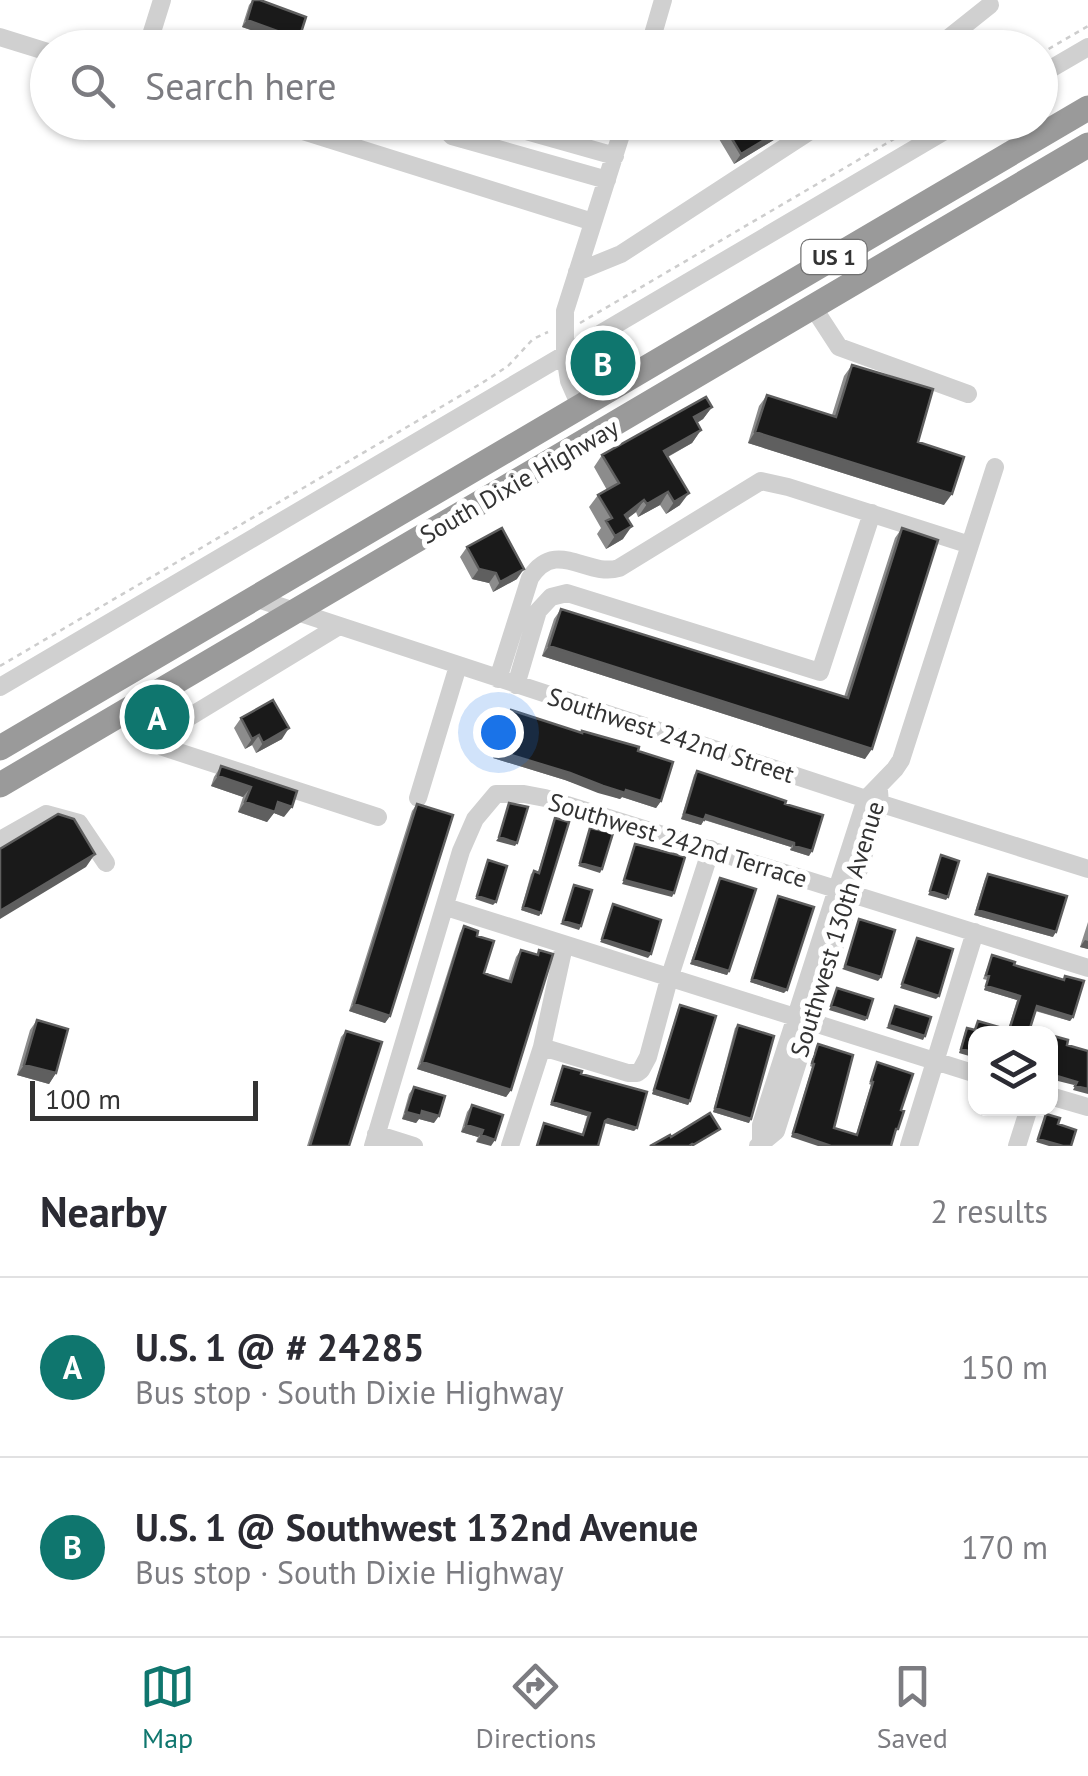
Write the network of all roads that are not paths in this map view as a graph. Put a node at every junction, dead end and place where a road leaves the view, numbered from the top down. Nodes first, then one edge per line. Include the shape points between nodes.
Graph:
1 (162, 0) edge
2 (664, 0) edge
3 (990, 4) dead end
4 (153, 30) edge
5 (655, 30) edge
6 (958, 30) edge
7 (0, 37) edge
8 (30, 46) edge
9 (1088, 47) edge
10 (1058, 64) edge
11 (1088, 108) edge
12 (1058, 126) edge
13 (331, 140) edge
14 (466, 140) edge
15 (558, 140) edge
16 (620, 140) edge
17 (796, 140) edge
18 (929, 140) edge
19 (1033, 140) edge
20 (1088, 145) edge
21 (615, 156) junction
22 (607, 180) junction
23 (593, 222) junction
24 (577, 272) junction
25 (813, 306) junction
26 (565, 355) junction
27 (968, 394) dead end
28 (580, 406) junction
29 (995, 467) dead end
30 (872, 514) junction
31 (423, 538) junction
32 (970, 545) junction
33 (610, 570) junction
34 (255, 598) junction
35 (603, 603) junction
36 (294, 612) junction
37 (339, 626) junction
38 (250, 638) junction
39 (161, 653) junction
40 (458, 666) junction
41 (266, 670) junction
42 (507, 682) junction
43 (0, 686) edge
44 (166, 687) junction
45 (130, 708) junction
46 (0, 748) edge
47 (0, 766) edge
48 (0, 785) edge
49 (875, 796) junction
50 (418, 798) dead end
51 (378, 817) dead end
52 (0, 840) edge
53 (711, 848) junction
54 (106, 862) dead end
55 (1088, 869) edge
56 (844, 892) junction
57 (446, 907) junction
58 (976, 932) junction
59 (564, 946) junction
60 (1088, 968) edge
61 (670, 978) junction
62 (803, 1020) junction
63 (542, 1048) junction
64 (934, 1062) junction
65 (968, 1072) edge
66 (1058, 1098) edge
67 (1088, 1106) edge
68 (1027, 1116) edge
69 (374, 1140) edge
70 (414, 1146) edge
71 (510, 1146) edge
72 (761, 1146) edge
73 (908, 1146) edge
74 (1018, 1146) edge

1 - 4 street
2 - 5 street
3 - 6 street
7 - 8 street
9 - 10 street
11 - 12 highway, South Dixie Highway / US 1
13 - 23 street
14 - 22 street
15 - 21 street
16 - 21 street
17 - 24 street via 621,254
18 - 26 street
19 - 28 highway, South Dixie Highway / US 1
20 - 25 highway, South Dixie Highway / US 1
21 - 22 street
22 - 23 street
23 - 24 street
24 - 26 street via 566,311
25 - 27 street via 839,347
25 - 28 highway via 719,344 621,402
25 - 31 highway, South Dixie Highway / US 1
26 - 28 street
26 - 43 street
28 - 31 highway via 564,434 445,508
28 - 34 highway, South Dixie Highway / US 1
29 - 32 street, Southwest 130th Avenue
30 - 32 street
30 - 33 street via 761,481
30 - 35 street via 820,672
31 - 36 highway, South Dixie Highway / US 1
32 - 49 street, Southwest 130th Avenue via 900,760
33 - 35 street
33 - 42 street via 568,559 534,571
34 - 36 street, Southwest 242nd Street
34 - 39 highway, South Dixie Highway / US 1
35 - 42 street via 567,592 546,600
36 - 37 street, Southwest 242nd Street
36 - 38 highway, South Dixie Highway / US 1
37 - 40 street, Southwest 242nd Street
37 - 41 street
38 - 41 street
38 - 44 highway, South Dixie Highway / US 1
39 - 46 highway, South Dixie Highway / US 1
39 - 47 highway via 121,696
40 - 42 street, Southwest 242nd Street
40 - 50 street
41 - 44 street via 186,718
42 - 49 street, Southwest 242nd Street
44 - 45 highway, South Dixie Highway / US 1
45 - 48 highway, South Dixie Highway / US 1
45 - 51 street via 142,734 163,747
49 - 55 street, Southwest 242nd Street
49 - 56 street, Southwest 130th Avenue
52 - 54 street via 46,814 80,823
53 - 56 street, Southwest 242nd Terrace
53 - 57 street, Southwest 242nd Terrace via 545,798 496,794 467,835
53 - 61 street
56 - 58 street, Southwest 242nd Terrace
56 - 62 street, Southwest 130th Avenue
57 - 59 street
57 - 69 street
58 - 60 street, Southwest 242nd Terrace
58 - 64 street
59 - 61 street
59 - 63 street
61 - 62 street
61 - 63 street via 648,1057 637,1073
62 - 64 street
62 - 72 street, Southwest 130th Avenue via 761,1125
63 - 71 street
64 - 65 street
64 - 73 street
66 - 67 street
68 - 74 street
69 - 70 street

